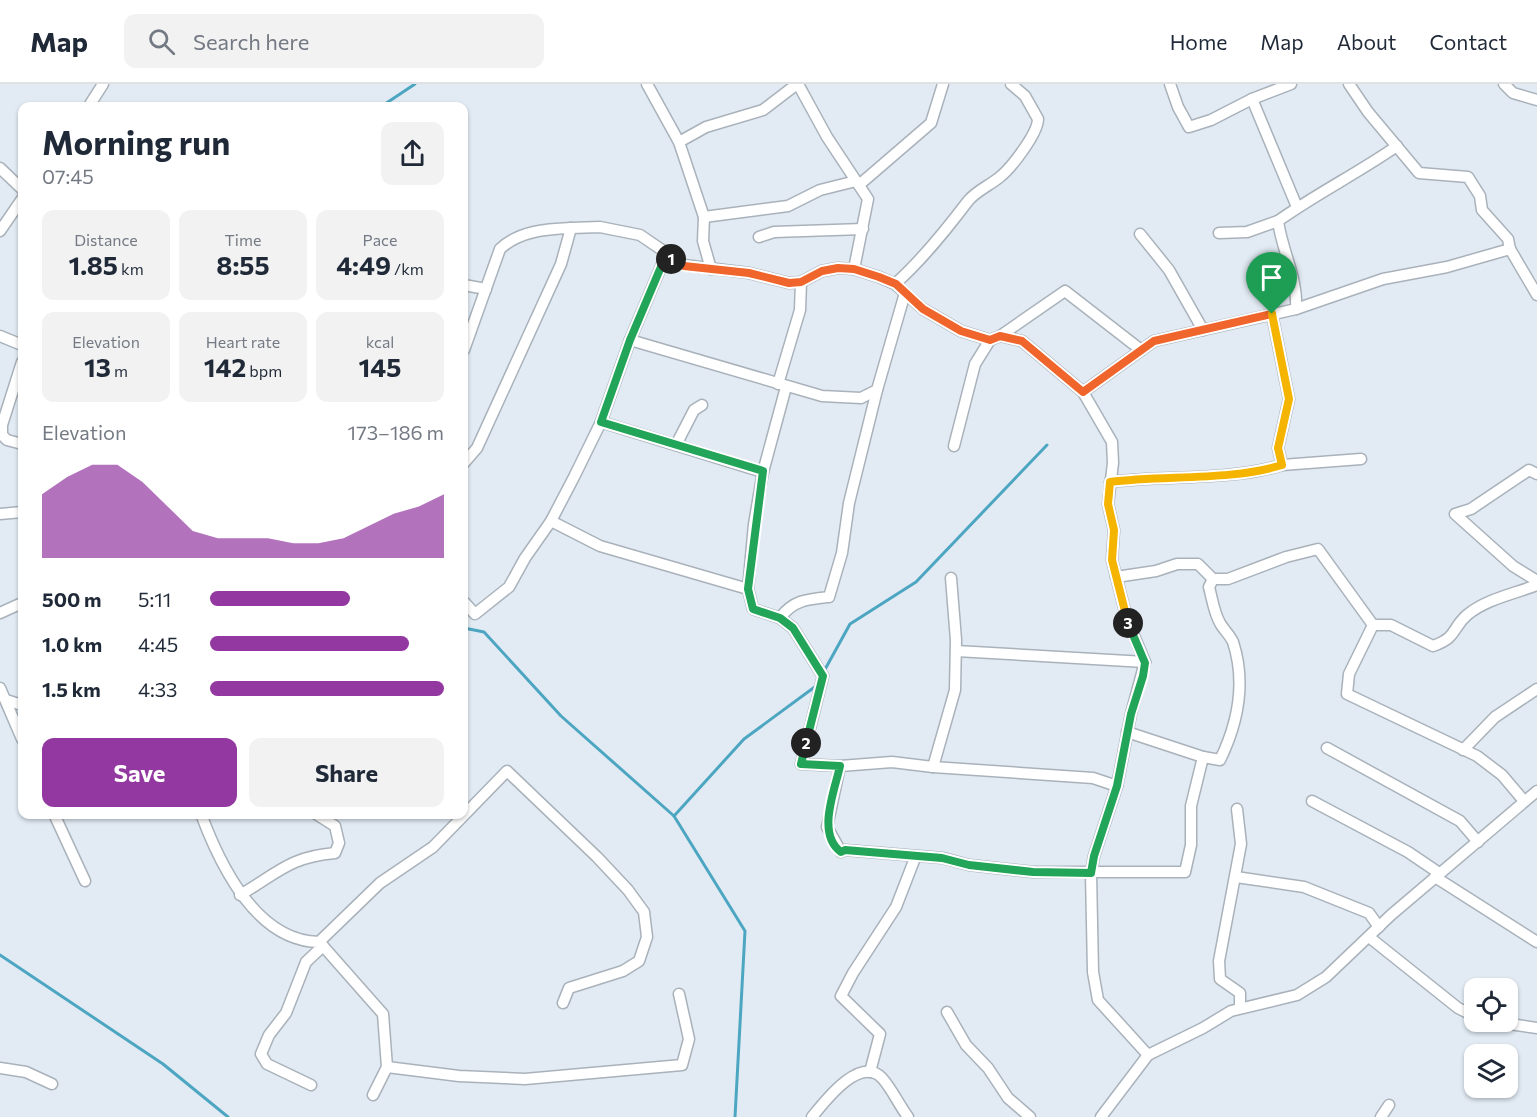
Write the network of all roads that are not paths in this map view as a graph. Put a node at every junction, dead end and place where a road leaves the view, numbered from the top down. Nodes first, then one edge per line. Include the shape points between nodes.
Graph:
1 (104, 84) edge
2 (647, 84) edge
3 (797, 84) edge
4 (944, 84) edge
5 (1011, 84) edge
6 (1170, 84) edge
7 (1292, 84) edge
8 (1349, 84) edge
9 (1504, 84) edge
10 (1252, 99) junction
11 (1537, 100) edge
12 (92, 102) edge
13 (679, 142) junction
14 (1397, 146) junction
15 (0, 168) edge
16 (857, 183) junction
17 (18, 185) edge
18 (18, 205) edge
19 (1297, 207) junction
20 (704, 217) junction
21 (1278, 221) junction
22 (571, 228) junction
23 (863, 229) junction
24 (0, 231) edge
25 (1219, 233) dead end
26 (1140, 234) dead end
27 (759, 237) dead end
28 (1510, 249) junction
29 (666, 255) junction
30 (711, 269) junction
31 (854, 269) junction
32 (801, 282) junction
33 (896, 284) junction
34 (468, 286) edge
35 (486, 289) junction
36 (905, 293) junction
37 (1537, 295) edge
38 (1296, 309) junction
39 (1272, 314) junction
40 (1203, 330) junction
41 (0, 336) edge
42 (995, 338) junction
43 (468, 339) edge
44 (630, 340) junction
45 (18, 343) edge
46 (1141, 350) junction
47 (18, 375) edge
48 (782, 386) junction
49 (877, 390) junction
50 (1083, 392) junction
51 (702, 405) dead end
52 (601, 422) junction
53 (18, 443) edge
54 (677, 443) junction
55 (954, 446) dead end
56 (468, 458) edge
57 (1361, 459) dead end
58 (1282, 465) junction
59 (763, 471) junction
60 (1537, 474) edge
61 (1110, 482) junction
62 (18, 512) edge
63 (0, 514) edge
64 (551, 521) junction
65 (1116, 577) junction
66 (951, 578) dead end
67 (1213, 579) junction
68 (1537, 583) edge
69 (748, 589) junction
70 (18, 605) edge
71 (468, 606) edge
72 (0, 613) edge
73 (780, 618) junction
74 (1373, 625) junction
75 (956, 651) junction
76 (1145, 663) junction
77 (0, 688) edge
78 (1537, 689) edge
79 (6, 700) junction
80 (18, 704) edge
81 (18, 729) edge
82 (1127, 732) junction
83 (1327, 748) dead end
84 (1463, 750) junction
85 (1203, 757) junction
86 (840, 766) junction
87 (933, 767) junction
88 (1117, 786) junction
89 (1537, 791) edge
90 (1312, 801) dead end
91 (1524, 801) junction
92 (1237, 809) dead end
93 (468, 811) edge
94 (56, 819) edge
95 (203, 819) edge
96 (324, 819) edge
97 (460, 819) edge
98 (1478, 842) junction
99 (915, 858) junction
100 (1091, 873) junction
101 (1437, 875) junction
102 (1236, 877) junction
103 (85, 881) dead end
104 (240, 895) junction
105 (1379, 927) junction
106 (1369, 937) junction
107 (1537, 942) edge
108 (321, 944) junction
109 (679, 994) dead end
110 (563, 1004) dead end
111 (1240, 1008) junction
112 (1464, 1010) edge
113 (947, 1012) dead end
114 (1518, 1025) edge
115 (1537, 1028) edge
116 (1148, 1055) junction
117 (387, 1067) junction
118 (0, 1068) edge
119 (870, 1072) junction
120 (52, 1084) dead end
121 (311, 1085) dead end
122 (373, 1095) dead end
123 (1389, 1105) dead end
124 (812, 1117) edge
125 (908, 1117) edge
126 (1030, 1117) edge
127 (1101, 1117) edge
128 (1381, 1117) edge

1 - 12 street
2 - 13 street
3 - 13 street via 763,110 706,127
3 - 16 street
4 - 16 street via 932,123
5 - 33 street via 1025,96 1038,119 1033,134 1002,176 969,200
6 - 10 street via 1189,127
7 - 10 street
8 - 14 street
9 - 11 street via 1512,93
10 - 19 street
13 - 20 street
14 - 19 street
14 - 28 street via 1419,173 1468,177 1480,196 1482,210 1508,239
15 - 17 street
16 - 20 street via 820,190 788,206
16 - 23 street via 868,199
18 - 24 street
19 - 21 street
20 - 30 street via 704,241
21 - 25 street via 1247,232
21 - 38 street via 1297,289
22 - 29 street via 600,227 640,235
22 - 35 street via 546,229 511,239 500,249
22 - 56 street via 555,278 477,448
23 - 27 street via 774,232
23 - 31 street
26 - 40 street via 1169,270
28 - 37 street
28 - 38 street via 1447,267 1383,279
29 - 30 street via 684,266
29 - 44 street
30 - 32 street
31 - 32 street via 822,271
31 - 33 street
32 - 48 street via 800,310
33 - 36 street
34 - 35 street
35 - 43 street
36 - 42 street via 923,309 961,331
36 - 49 street
38 - 39 street
39 - 40 street
39 - 58 street via 1289,399 1278,448
40 - 46 street via 1154,341
41 - 45 street
42 - 46 street via 1065,291
42 - 50 street via 1022,341
42 - 55 street via 975,364
44 - 48 street
44 - 52 street
46 - 50 street
47 - 53 street via 2,435
48 - 49 street via 822,396 861,398
48 - 59 street
49 - 73 street via 829,597 802,599
50 - 61 street via 1112,442
51 - 54 street via 694,410
52 - 54 street
52 - 64 street
54 - 59 street
57 - 58 street
58 - 61 street via 1205,477 1155,476
59 - 69 street
60 - 68 street via 1529,470 1471,509 1455,514
61 - 65 street via 1108,504 1114,530 1112,560
62 - 63 street
64 - 69 street via 600,546
64 - 71 street via 509,587 475,614
65 - 67 street via 1178,564 1198,564
65 - 76 street
66 - 75 street
67 - 74 street via 1228,579 1318,549
67 - 85 street via 1209,587 1219,621 1232,640 1238,668 1239,703 1220,760
68 - 74 street via 1491,601 1466,616 1450,640 1433,646 1391,625
69 - 73 street via 753,609
70 - 72 street
73 - 86 street via 793,628 823,676 801,764
74 - 84 street via 1349,674 1347,694
75 - 76 street
75 - 87 street via 954,690
76 - 82 street
77 - 79 street
78 - 84 street via 1495,717
79 - 80 street
79 - 81 street
82 - 85 street
82 - 88 street
83 - 98 street via 1460,821
84 - 91 street via 1502,775
85 - 100 street via 1191,806 1191,845 1185,872
86 - 87 street via 892,762
86 - 99 street via 827,827 838,850
87 - 88 street via 1093,778
88 - 100 street
89 - 91 street
90 - 101 street via 1408,852
91 - 98 street
92 - 102 street via 1240,844
93 - 110 street via 507,771 597,858 644,912 647,937 639,962 569,988
94 - 103 street
95 - 104 street
96 - 104 street via 335,826 339,843 335,852 309,855 284,865
97 - 108 street via 433,847 380,883
98 - 101 street
99 - 100 street via 942,858 1033,872
99 - 119 street via 896,907 841,996 880,1034
100 - 116 street via 1093,972 1098,1000
101 - 105 street
101 - 107 street
102 - 105 street via 1304,887 1369,913
102 - 111 street via 1219,961 1220,979 1240,993
104 - 108 street via 264,919 304,942
105 - 106 street
106 - 111 street via 1311,987 1276,1002
106 - 112 street
108 - 117 street via 383,1014
108 - 121 street via 306,962 286,1013 269,1035 261,1054 267,1064
109 - 117 street via 689,1039 682,1065 525,1078 459,1076
111 - 116 street
113 - 126 street via 966,1045 1008,1098
114 - 115 street
116 - 127 street
117 - 122 street
118 - 120 street via 26,1072
119 - 124 street via 860,1072 832,1093
119 - 125 street via 882,1077
123 - 128 street

